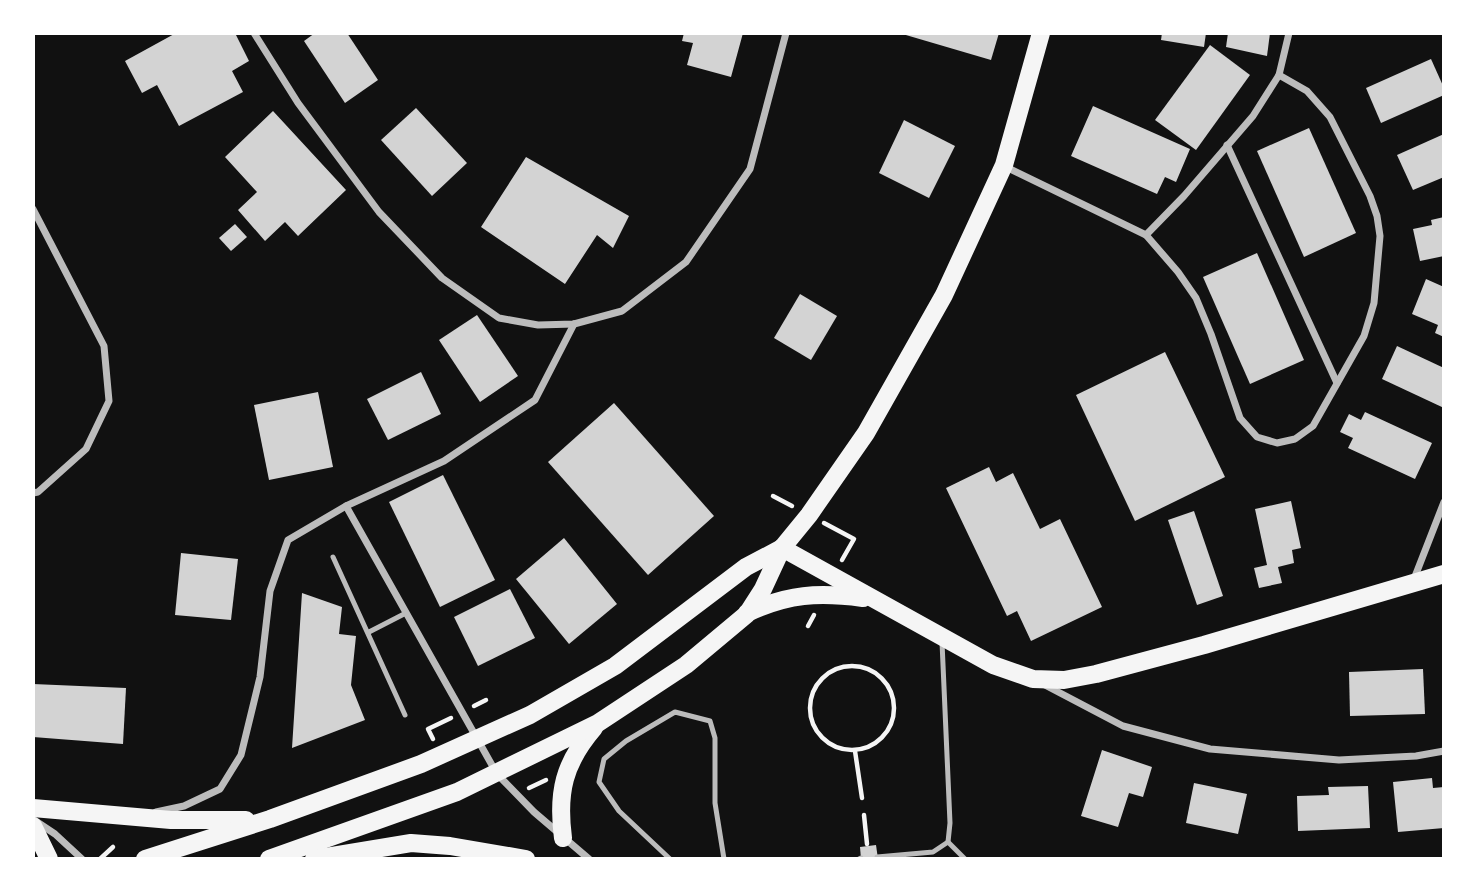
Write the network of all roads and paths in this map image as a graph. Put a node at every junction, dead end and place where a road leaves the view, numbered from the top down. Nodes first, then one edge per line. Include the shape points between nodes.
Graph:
1 (254, 33) edge
2 (786, 33) edge
3 (1041, 33) edge
4 (1289, 33) edge
5 (1279, 75) junction
6 (1227, 145) junction
7 (1004, 165) junction
8 (33, 209) edge
9 (1146, 234) junction
10 (574, 324) junction
11 (1337, 383) junction
12 (33, 492) edge
13 (1444, 502) edge
14 (346, 506) junction
15 (782, 548) junction
16 (333, 556) dead end
17 (1444, 574) edge
18 (1412, 582) junction
19 (873, 600) junction
20 (406, 612) junction
21 (747, 614) junction
22 (369, 632) junction
23 (942, 638) junction
24 (1033, 679) junction
25 (405, 715) dead end
26 (598, 723) junction
27 (478, 740) junction
28 (855, 751) junction
29 (1444, 751) edge
30 (497, 774) junction
31 (862, 798) dead end
32 (33, 808) edge
33 (864, 816) dead end
34 (131, 818) junction
35 (270, 819) junction
36 (33, 820) edge
37 (33, 826) edge
38 (563, 838) junction
39 (947, 842) junction
40 (867, 844) dead end
41 (113, 847) dead end
42 (877, 857) dead end
43 (49, 859) edge
44 (82, 859) edge
45 (100, 859) edge
46 (145, 859) edge
47 (269, 859) edge
48 (314, 859) edge
49 (526, 859) edge
50 (589, 859) edge
51 (670, 859) edge
52 (724, 859) edge
53 (965, 859) edge

1 - 10 street via 298,103 379,212 442,278 499,318 538,325
2 - 10 street via 750,169 686,262 622,311
3 - 7 main road
4 - 5 street
5 - 6 street via 1253,116
5 - 11 street via 1307,91 1330,117 1377,216 1380,236 1371,318
6 - 9 street
6 - 11 street
7 - 9 street
7 - 15 main road via 944,296 886,401
8 - 12 street via 104,346 110,401 86,449
9 - 11 street via 1196,298 1240,418 1256,437 1277,443 1295,439 1312,426
10 - 14 street via 535,400 444,461
13 - 18 street
14 - 20 street
14 - 34 street via 288,540 270,591 260,677 241,755 220,789 184,806
15 - 19 main road
15 - 21 main road
15 - 27 main road via 746,567 615,666
16 - 22 lane
17 - 18 main road
18 - 24 main road via 1096,674
19 - 21 main road via 805,595
19 - 23 main road
20 - 22 lane
20 - 27 street
21 - 26 main road via 686,665
22 - 25 lane
23 - 24 main road via 993,665
23 - 39 lane
24 - 29 street via 1123,726 1210,749 1339,760
26 - 30 main road
26 - 38 main road via 576,751 565,775 560,810
27 - 30 street
27 - 35 main road
28 - 28 path via 880,741 894,718 895,705 884,680 862,666 849,665 822,678 810,704 811,719 828,743
28 - 31 path
30 - 38 street
30 - 47 main road
32 - 34 main road
33 - 40 path
34 - 35 main road
35 - 46 main road
36 - 44 street
37 - 43 main road
38 - 50 street
39 - 42 lane via 933,852
39 - 53 lane
41 - 45 path
48 - 49 main road via 411,843
51 - 52 lane via 619,811 599,782 604,759 675,712 710,721

